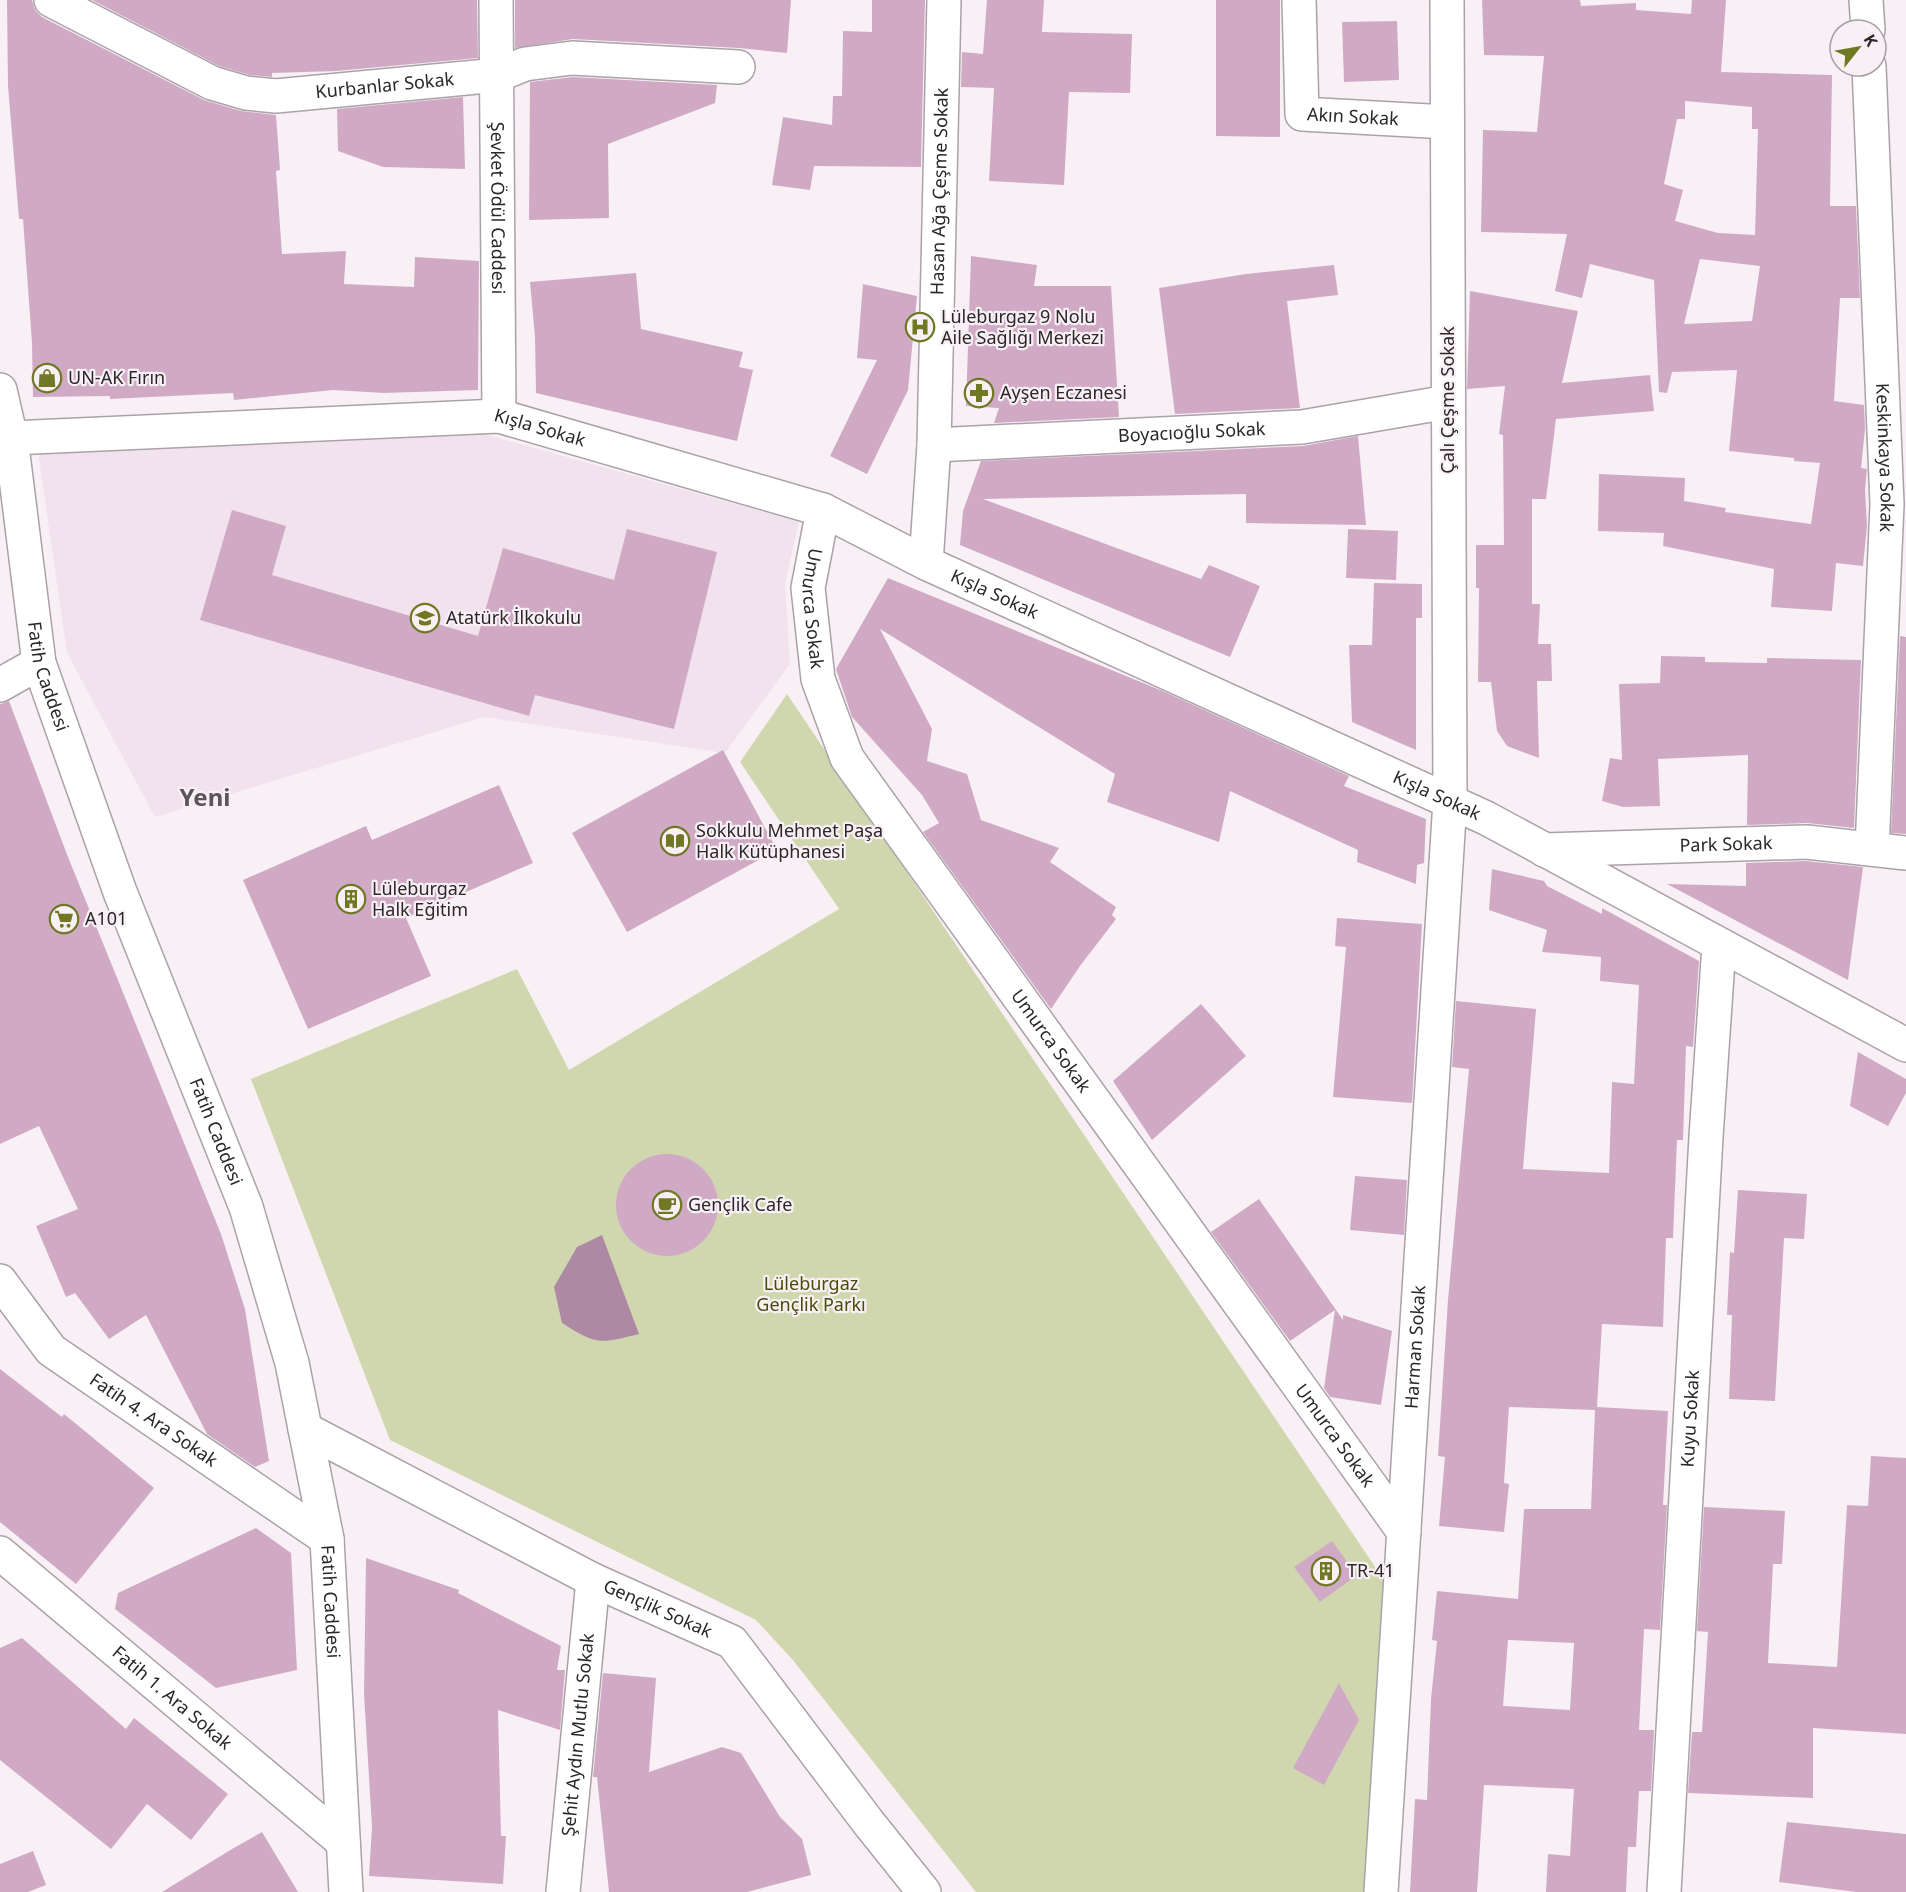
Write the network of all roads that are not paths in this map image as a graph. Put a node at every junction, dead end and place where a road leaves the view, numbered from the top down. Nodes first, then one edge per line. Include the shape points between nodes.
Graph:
1 (51, 0) edge
2 (496, 0) edge
3 (944, 0) edge
4 (1299, 0) edge
5 (1447, 0) edge
6 (1866, 0) edge
7 (1867, 18) edge
8 (738, 67) dead end
9 (498, 75) junction
10 (1869, 78) edge
11 (1448, 122) junction
12 (0, 390) edge
13 (1448, 402) junction
14 (499, 416) junction
15 (5, 440) edge
16 (934, 445) junction
17 (823, 510) junction
18 (926, 563) junction
19 (39, 663) junction
20 (0, 685) edge
21 (1450, 801) junction
22 (1872, 849) junction
23 (1544, 850) junction
24 (1906, 853) edge
25 (1719, 945) junction
26 (1906, 1046) edge
27 (0, 1281) edge
28 (305, 1430) junction
29 (1404, 1532) junction
30 (327, 1539) junction
31 (0, 1553) edge
32 (593, 1580) junction
33 (343, 1842) junction
34 (346, 1892) edge
35 (563, 1892) edge
36 (924, 1892) edge
37 (1381, 1892) edge
38 (1664, 1892) edge

1 - 9 street, Kurbanlar Sokak via 212,82 246,93 276,96
2 - 9 street, Şevket Ödül Caddesi
3 - 16 street, Hasan Ağa Çeşme Sokak
4 - 11 street, Akın Sokak via 1302,114
5 - 11 street, Çalı Çeşme Sokak
6 - 7 street
8 - 9 street, Kurbanlar Sokak via 572,58 525,64
9 - 14 street, Şevket Ödül Caddesi
10 - 22 street, Keskinkaya Sokak via 1887,504
11 - 13 street, Çalı Çeşme Sokak
12 - 15 street, Fatih Caddesi
13 - 16 street, Boyacıoğlu Sokak via 1302,427
13 - 21 street, Çalı Çeşme Sokak
14 - 15 street, Kışla Sokak
14 - 17 street, Kışla Sokak
15 - 19 street, Fatih Caddesi
16 - 18 street, Hasan Ağa Çeşme Sokak
17 - 18 street, Kışla Sokak
17 - 29 street, Umurca Sokak via 808,588 818,679 848,758
18 - 21 street, Kışla Sokak
19 - 20 street
19 - 28 street, Fatih Caddesi via 120,892 246,1207 292,1363
21 - 23 street, Kışla Sokak
21 - 29 street, Harman Sokak
22 - 23 street, Park Sokak via 1807,842
22 - 24 street, Park Sokak
23 - 25 street, Kışla Sokak
25 - 26 street, Kışla Sokak
25 - 38 street, Kuyu Sokak
27 - 30 street, Fatih 4. Ara Sokak via 51,1350
28 - 30 street, Fatih Caddesi
28 - 32 street, Gençlik Sokak
29 - 37 street, Harman Sokak
30 - 33 street, Fatih Caddesi
31 - 33 street, Fatih 1. Ara Sokak
32 - 35 street, Şehit Aydın Mutlu Sokak
32 - 36 street, Gençlik Sokak via 732,1642
33 - 34 street, Fatih Caddesi

